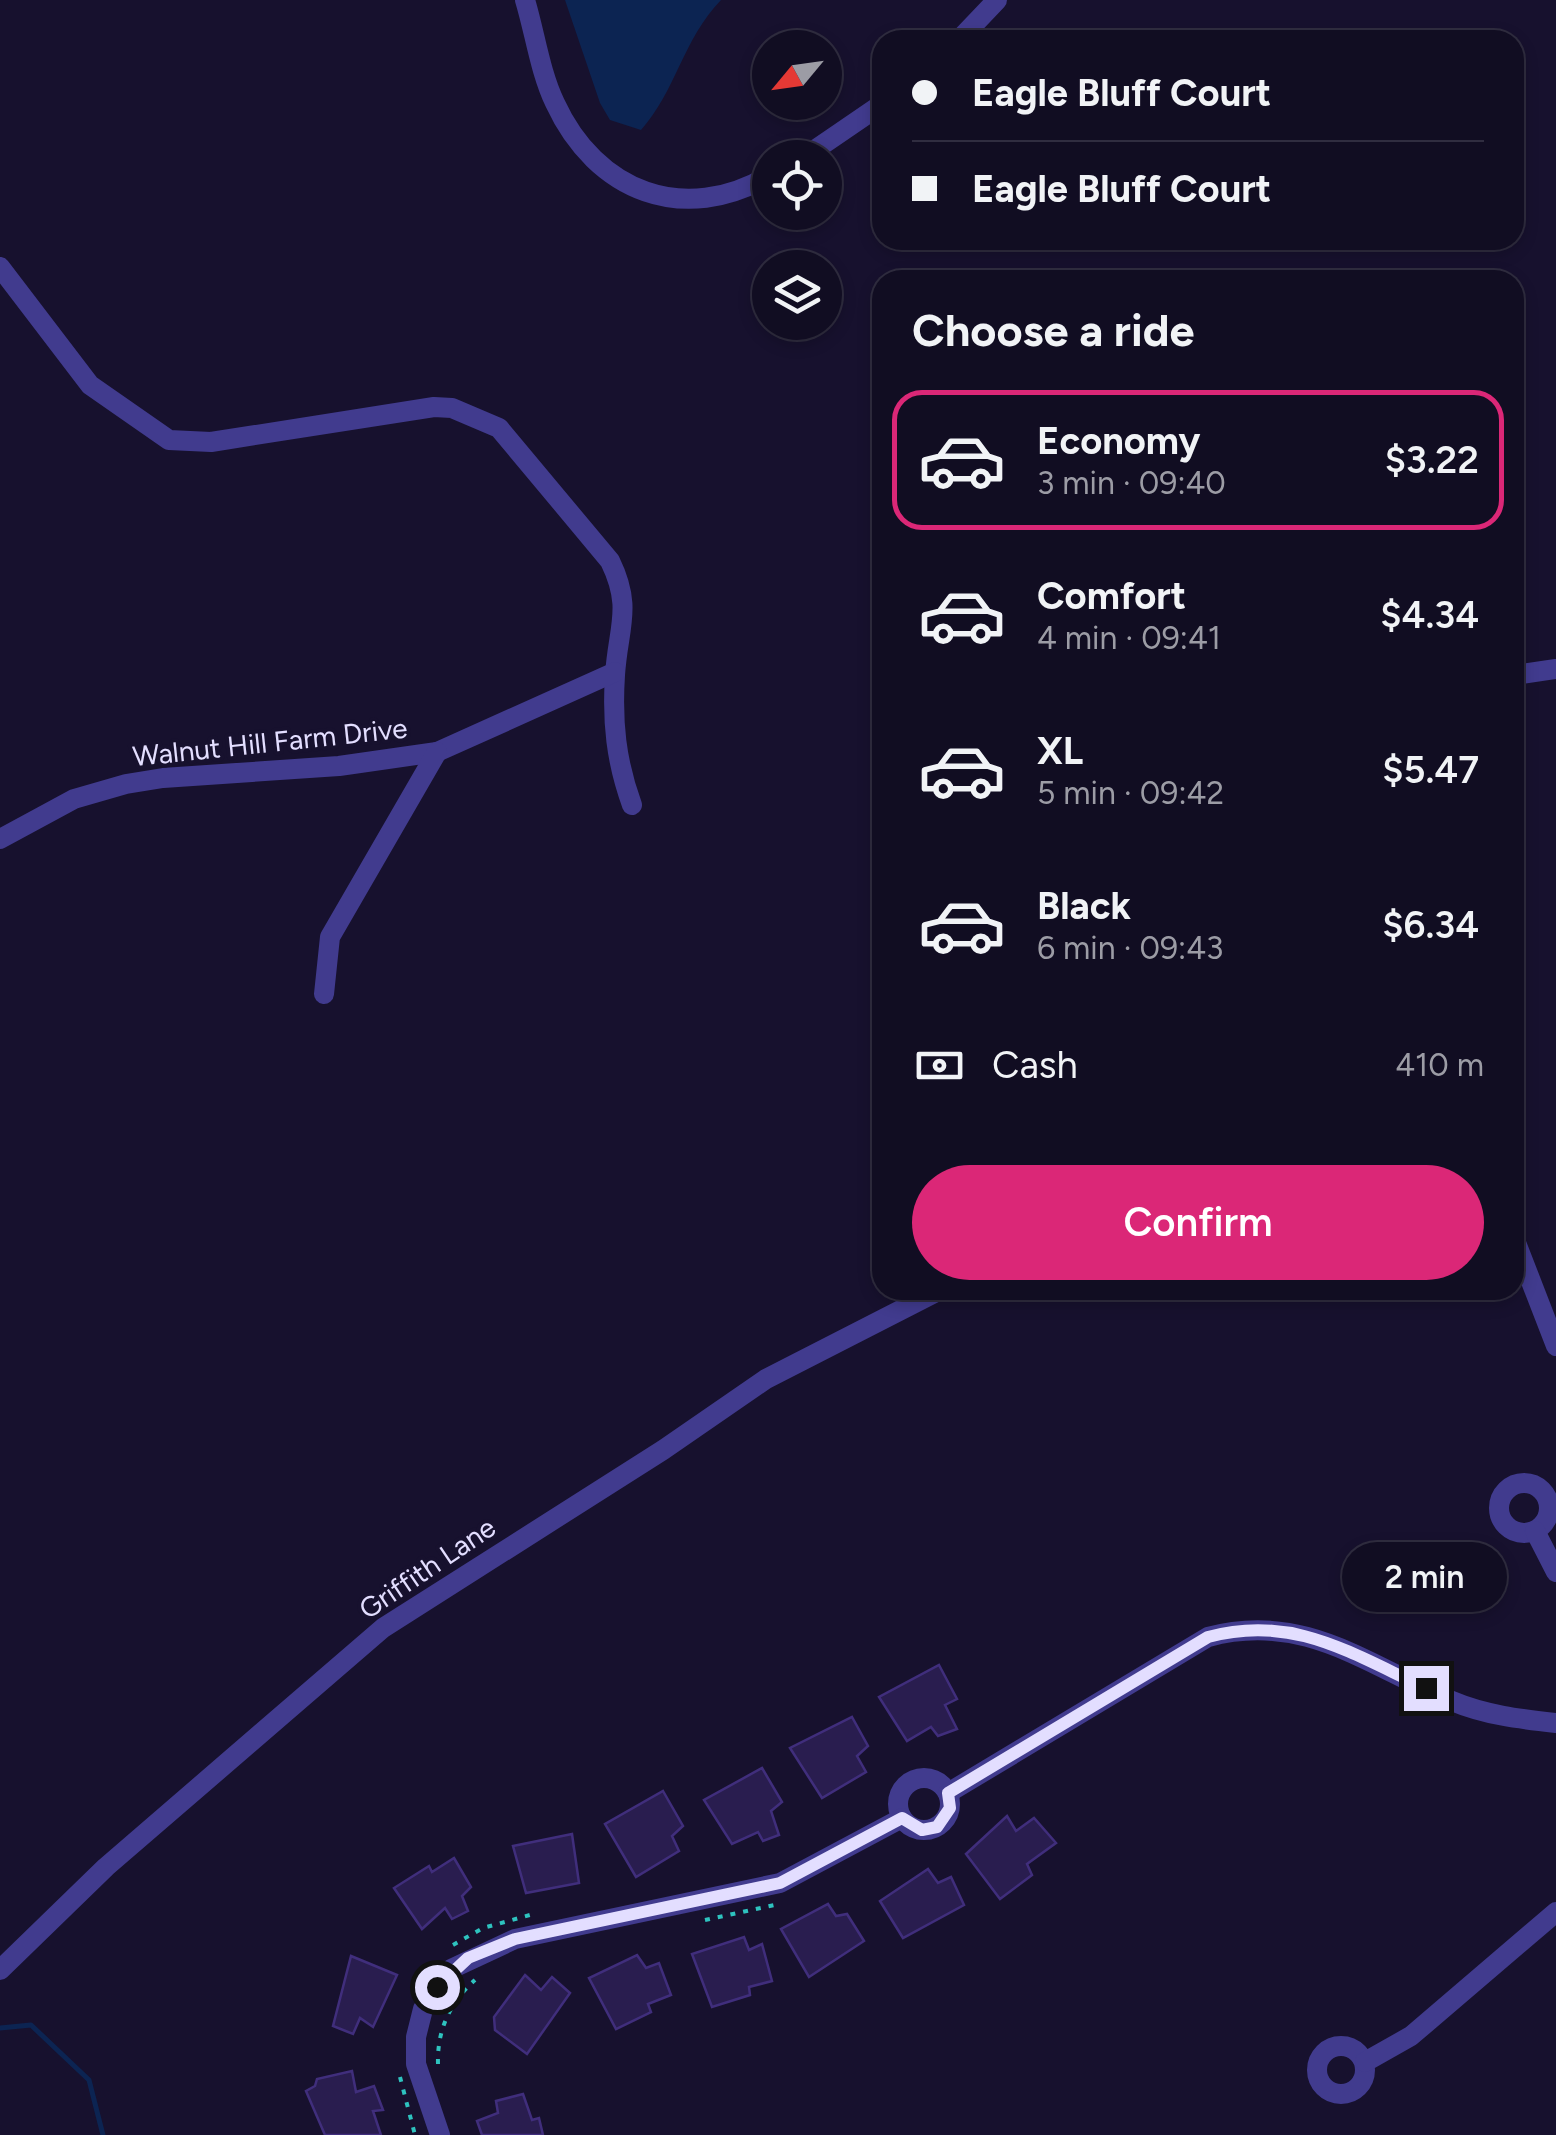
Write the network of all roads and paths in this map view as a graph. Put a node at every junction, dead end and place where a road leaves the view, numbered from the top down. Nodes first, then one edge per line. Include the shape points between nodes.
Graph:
1 (526, 0) edge
2 (997, 0) edge
3 (968, 30) edge
4 (872, 111) edge
5 (829, 140) edge
6 (752, 183) edge
7 (0, 267) edge
8 (1556, 669) edge
9 (615, 672) junction
10 (1524, 674) edge
11 (437, 752) junction
12 (632, 805) dead end
13 (0, 839) edge
14 (324, 994) dead end
15 (1524, 1263) edge
16 (920, 1300) edge
17 (1556, 1346) edge
18 (1551, 1490) edge
19 (1535, 1531) junction
20 (1556, 1572) edge
21 (1556, 1723) edge
22 (948, 1793) junction
23 (902, 1818) junction
24 (790, 1900) dead end
25 (1556, 1912) edge
26 (689, 1923) dead end
27 (0, 1970) edge
28 (481, 1975) dead end
29 (1365, 2062) dead end
30 (438, 2073) dead end
31 (440, 2135) edge

1 - 6 street via 553,100 598,165 676,200 718,197
2 - 3 street
4 - 5 street
7 - 9 street via 90,386 169,440 211,442 434,407 500,428 610,561 625,614
8 - 10 street
9 - 11 street, Walnut Hill Farm Drive
9 - 12 street via 615,758
11 - 13 street, Walnut Hill Farm Drive via 126,784 74,799
11 - 14 street, Walnut Hill Farm Drive via 330,937
15 - 17 street
16 - 27 street, Griffith Lane via 766,1379 382,1628 106,1867
18 - 19 street via 1548,1516
18 - 19 street via 1524,1483 1508,1488 1500,1502 1505,1525 1519,1533
19 - 20 street
21 - 22 street via 1472,1708 1300,1632 1254,1627 1191,1646
22 - 23 street via 950,1808 937,1827 922,1830
22 - 23 street via 928,1778 912,1781 900,1794
23 - 31 street via 780,1883 515,1939 450,1969 423,2008 416,2037 416,2064
24 - 26 path
25 - 29 street via 1412,2036
28 - 30 path via 463,1991 441,2030

